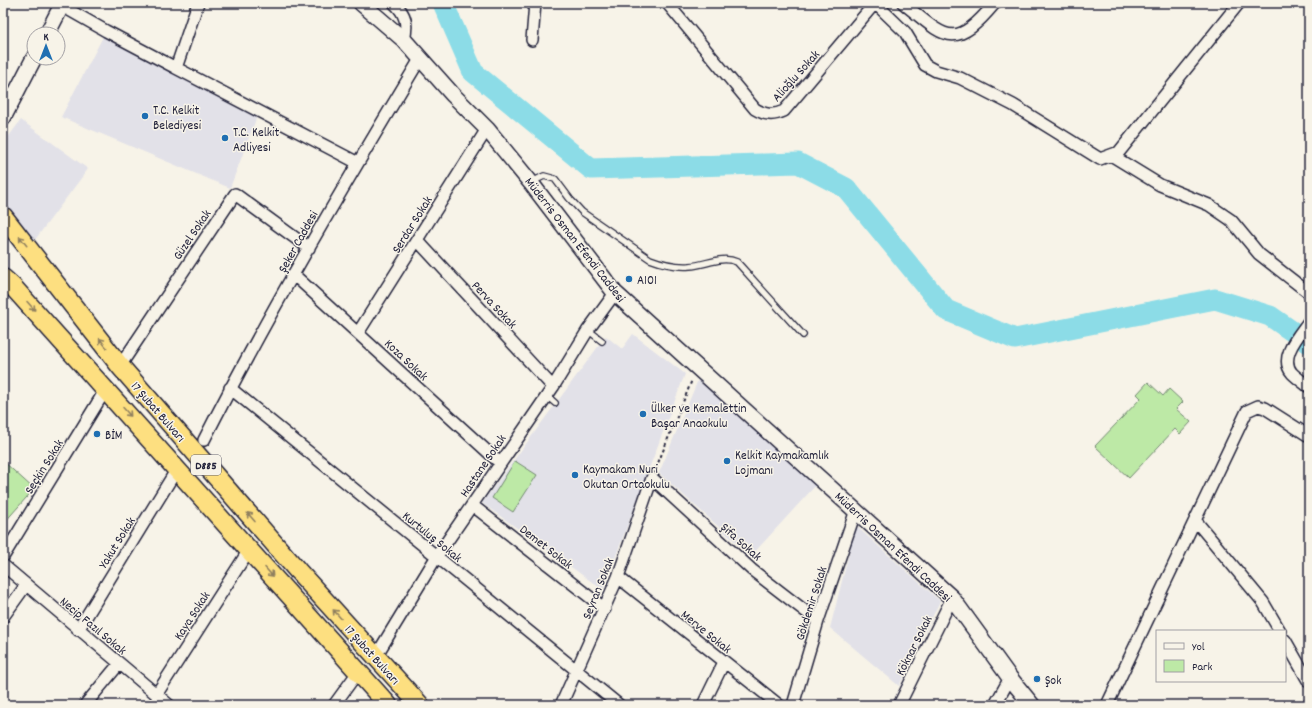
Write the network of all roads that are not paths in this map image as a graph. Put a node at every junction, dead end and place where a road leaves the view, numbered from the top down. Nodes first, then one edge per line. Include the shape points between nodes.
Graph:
1 (198, 3) edge
2 (361, 3) edge
3 (394, 3) edge
4 (535, 3) edge
5 (667, 3) edge
6 (875, 3) edge
7 (903, 3) edge
8 (994, 3) edge
9 (1239, 3) edge
10 (63, 4) edge
11 (51, 26) edge
12 (404, 40) junction
13 (532, 40) dead end
14 (420, 59) junction
15 (30, 66) edge
16 (176, 68) junction
17 (3, 118) edge
18 (487, 129) junction
19 (1111, 155) junction
20 (358, 163) junction
21 (532, 182) junction
22 (3, 216) edge
23 (417, 240) junction
24 (310, 248) junction
25 (294, 275) junction
26 (3, 278) edge
27 (615, 293) junction
28 (1309, 293) edge
29 (1309, 321) edge
30 (588, 330) junction
31 (358, 333) junction
32 (803, 335) dead end
33 (602, 341) dead end
34 (120, 366) junction
35 (1309, 387) edge
36 (230, 388) junction
37 (106, 389) junction
38 (551, 396) junction
39 (1309, 436) edge
40 (204, 440) dead end
41 (500, 463) junction
42 (177, 469) junction
43 (652, 478) joint
44 (472, 505) junction
45 (856, 510) junction
46 (1195, 520) junction
47 (249, 550) junction
48 (437, 556) junction
49 (3, 557) edge
50 (3, 565) edge
51 (618, 577) junction
52 (26, 585) junction
53 (952, 598) junction
54 (605, 608) junction
55 (3, 617) edge
56 (818, 620) junction
57 (78, 630) junction
58 (1279, 630) edge
59 (1286, 642) edge
60 (376, 656) junction
61 (724, 662) junction
62 (119, 664) junction
63 (577, 671) junction
64 (358, 672) junction
65 (1010, 678) junction
66 (1309, 682) edge
67 (156, 695) junction
68 (85, 705) edge
69 (169, 705) edge
70 (334, 705) edge
71 (388, 705) edge
72 (420, 705) edge
73 (561, 705) edge
74 (619, 705) edge
75 (703, 705) edge
76 (779, 705) edge
77 (793, 705) edge
78 (899, 705) edge
79 (995, 705) edge
80 (1032, 705) edge
81 (1107, 705) edge

1 - 16 street
2 - 12 main road, Müderris Osman Efendi Caddesi
3 - 12 street via 405,18
4 - 13 street
5 - 6 street, Alioğlu Sokak via 755,110 769,115 784,111
6 - 19 street via 905,32 925,65 960,78 1013,105 1100,159
7 - 8 street via 938,32 950,35 970,29
9 - 19 street via 1119,152
10 - 11 main road
10 - 16 street via 106,31
12 - 14 main road, Müderris Osman Efendi Caddesi
14 - 18 main road, Müderris Osman Efendi Caddesi
14 - 20 street, Şeker Caddesi
15 - 17 main road
16 - 20 street
18 - 21 main road, Müderris Osman Efendi Caddesi
18 - 23 street, Serdar Sokak
19 - 28 street via 1160,185 1209,205 1231,220 1259,254
20 - 24 street, Şeker Caddesi
21 - 27 main road, Müderris Osman Efendi Caddesi
21 - 32 lane via 544,176 556,179 582,212 650,259 683,266 723,260 737,262
34 -> 22 highway, 17 Şubat Bulvarı / D885
23 - 31 street, Serdar Sokak
23 - 38 street, Perva Sokak
24 - 25 street, Şeker Caddesi
24 - 34 street, Güzel Sokak via 235,194
25 - 31 street, Koza Sokak
25 - 36 street, Şeker Caddesi
26 -> 37 highway, 17 Şubat Bulvarı / D885
27 - 30 street, Hastane Sokak
27 - 45 main road, Müderris Osman Efendi Caddesi
29 - 35 street via 1291,346 1288,360 1291,372
30 - 33 lane
30 - 38 street, Hastane Sokak
31 - 41 street, Koza Sokak
60 -> 34 highway, 17 Şubat Bulvarı / D885 via 293,565
36 - 40 street, Şeker Caddesi
36 - 48 street, Kurtuluş Sokak
37 -> 42 highway, 17 Şubat Bulvarı / D885
37 - 49 street, Seçkin Sokak
38 - 41 street, Hastane Sokak
39 - 46 street via 1265,408 1258,406 1247,411
41 - 44 street, Hastane Sokak
42 - 47 highway, 17 Şubat Bulvarı / D885
42 - 57 street, Yakut Sokak
43 - 51 street, Seyran Sokak
43 - 56 street, Şifa Sokak via 752,570
44 - 48 street, Hastane Sokak
44 - 54 street, Demet Sokak
45 - 53 main road, Müderris Osman Efendi Caddesi
45 - 56 street, Gökdemir Sokak
46 - 58 street via 1263,602
46 - 81 street
47 -> 64 highway, 17 Şubat Bulvarı / D885
47 - 67 street, Kaya Sokak
48 - 60 street, Hastane Sokak
48 - 63 street, Kurtuluş Sokak
50 - 52 street, Necip Fazıl Sokak
51 - 54 street, Seyran Sokak
51 - 61 street, Merve Sokak
52 - 55 street
52 - 57 street, Necip Fazıl Sokak
53 - 65 main road, Müderris Osman Efendi Caddesi
53 - 78 street, Köknar Sokak
54 - 63 street, Seyran Sokak
56 - 77 street, Gökdemir Sokak
57 - 62 street, Necip Fazıl Sokak
59 - 66 street
60 - 72 highway, 17 Şubat Bulvarı / D885
61 - 75 street
61 - 76 street, Merve Sokak
62 - 67 street, Necip Fazıl Sokak
62 - 68 street
63 - 73 street, Seyran Sokak
63 - 74 street, Kurtuluş Sokak
64 - 70 street
64 - 71 highway, 17 Şubat Bulvarı / D885
65 - 79 street
65 - 80 main road, Müderris Osman Efendi Caddesi
67 - 69 street, Necip Fazıl Sokak

